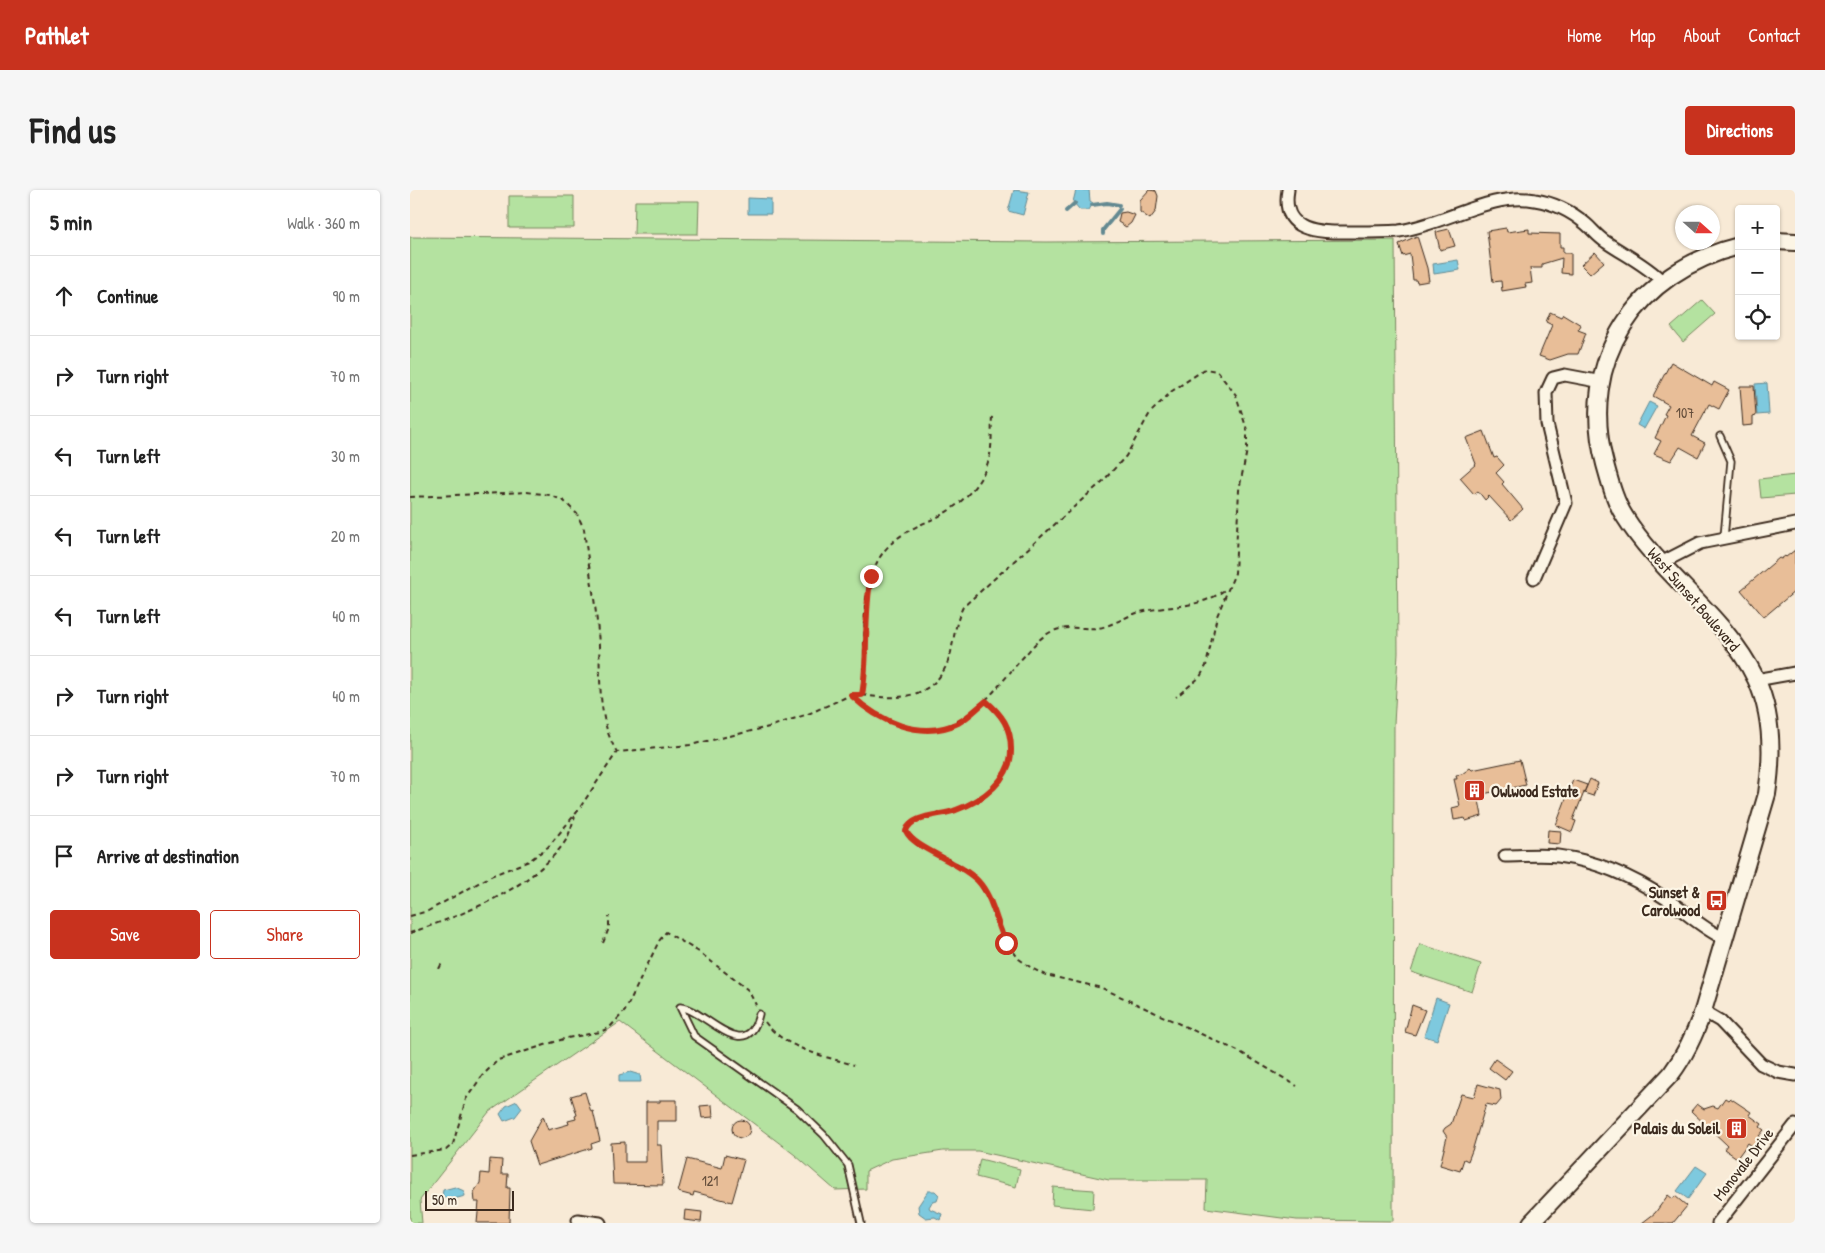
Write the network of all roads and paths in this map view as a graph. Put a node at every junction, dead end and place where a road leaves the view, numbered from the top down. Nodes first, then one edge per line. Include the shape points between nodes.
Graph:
1 (1288, 190) edge
2 (1780, 241) edge
3 (1795, 242) edge
4 (1735, 247) edge
5 (1662, 281) junction
6 (1602, 382) junction
7 (992, 416) dead end
8 (1720, 436) dead end
9 (410, 497) edge
10 (1795, 524) edge
11 (1724, 537) junction
12 (1661, 563) junction
13 (1534, 578) dead end
14 (1228, 587) junction
15 (1795, 673) edge
16 (1756, 680) junction
17 (851, 695) junction
18 (862, 695) junction
19 (1176, 697) dead end
20 (986, 701) junction
21 (617, 752) junction
22 (577, 812) junction
23 (1504, 856) dead end
24 (410, 916) edge
25 (609, 916) dead end
26 (674, 931) dead end
27 (410, 933) edge
28 (671, 935) junction
29 (1725, 939) junction
30 (603, 943) dead end
31 (443, 961) dead end
32 (439, 969) dead end
33 (1703, 1011) junction
34 (759, 1014) junction
35 (854, 1066) dead end
36 (1795, 1076) edge
37 (1297, 1086) dead end
38 (1795, 1125) edge
39 (410, 1155) edge
40 (578, 1220) dead end
41 (600, 1223) edge
42 (861, 1223) edge
43 (1531, 1223) edge
44 (1718, 1223) edge

1 - 5 street via 1287,203 1296,223 1309,230 1326,232 1400,231 1492,203 1534,199 1558,206 1585,223 1604,241 1649,268
2 - 3 main road
4 - 5 main road, West Sunset Boulevard via 1698,260
5 - 6 main road, West Sunset Boulevard via 1639,303 1619,332
6 - 12 main road, West Sunset Boulevard via 1599,426 1612,487 1624,517
6 - 13 street via 1565,375 1553,378 1546,393 1547,424 1566,503
7 - 18 path via 988,463 964,499 950,511 917,526 887,547 871,576 866,608
8 - 11 lane via 1731,460
9 - 21 path via 527,492 550,495 564,501 577,514 584,529 598,631 604,722
10 - 11 street
11 - 12 street via 1700,542
12 - 16 main road, West Sunset Boulevard via 1736,644
14 - 18 path via 1235,573 1239,490 1247,450 1247,430 1236,394 1216,371 1205,368 1172,391 1150,413 1126,456 1104,480 964,607 946,666 935,682 918,694 901,697
14 - 19 path via 1217,616 1206,666 1200,677
14 - 20 path via 1219,595 1192,605 1139,613 1099,628 1058,629 1048,634 1012,668
15 - 16 street
16 - 29 main road, West Sunset Boulevard via 1768,718 1771,768 1767,794
17 - 18 path
17 - 20 path via 886,720 903,727 930,731 958,723
17 - 21 path via 769,727 690,745
20 - 37 path via 1000,713 1009,732 1010,762 1004,777 956,810 914,821 906,831 908,837 959,865 979,882 1006,943 1019,959 1033,969 1102,988 1240,1052
21 - 22 path
22 - 24 path via 548,848 529,861 493,875 428,911
22 - 27 path via 562,847 532,875 465,912
23 - 29 street via 1558,856 1618,872 1651,889 1708,931
25 - 30 path via 609,928
26 - 28 path
28 - 34 path via 704,955 748,990
28 - 39 path via 662,934 625,1011 609,1028 498,1060 469,1094 453,1144 446,1150
29 - 33 main road, West Sunset Boulevard
31 - 32 path
33 - 36 street via 1720,1021 1761,1064
33 - 43 main road, West Sunset Boulevard via 1694,1038 1672,1074
34 - 35 path via 777,1035 790,1043
34 - 42 lane via 749,1034 740,1036 680,1007 694,1036 798,1109 824,1135 848,1165
38 - 44 street, Monovale Drive
40 - 41 street

